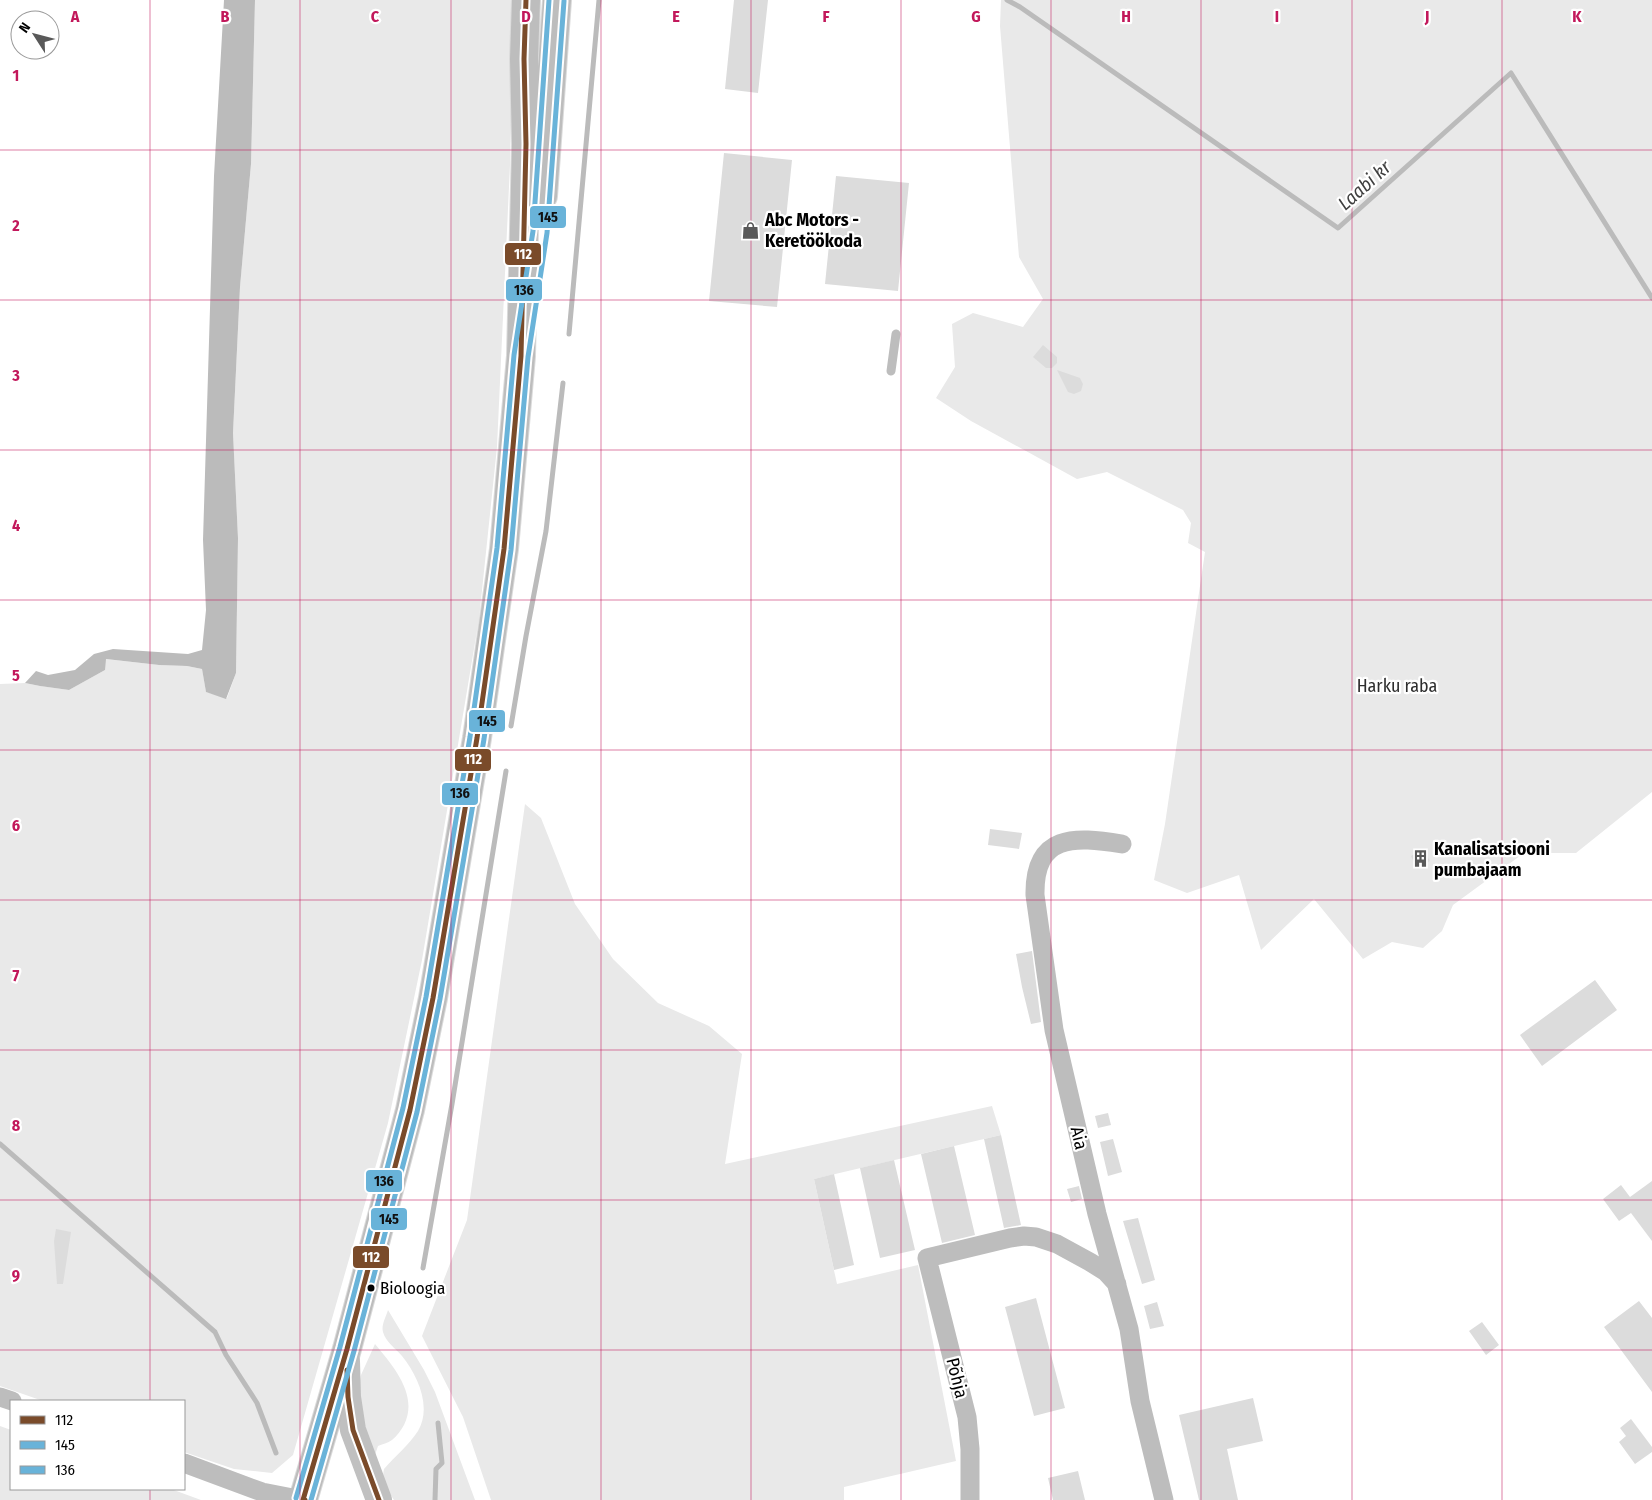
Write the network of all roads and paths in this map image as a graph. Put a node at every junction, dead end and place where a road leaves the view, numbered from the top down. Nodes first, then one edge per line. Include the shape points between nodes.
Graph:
1 (526, 0) edge
2 (557, 0) edge
3 (896, 334) dead end
4 (521, 356) junction
5 (891, 371) dead end
6 (1122, 844) dead end
7 (1117, 1284) junction
8 (347, 1349) junction
9 (185, 1463) edge
10 (303, 1500) edge
11 (379, 1500) edge
12 (970, 1500) edge
13 (1164, 1500) edge

1 - 4 main road via 526,180
2 - 4 main road via 540,232
3 - 5 lane
4 - 8 main road via 504,548 477,738 433,998 410,1110
6 - 7 street, Aia via 1078,839 1062,842 1051,848 1041,860 1035,882 1054,1030 1097,1214
7 - 12 street, Põhja via 1090,1262 1036,1237 1010,1238 927,1258 966,1417
7 - 13 street, Aia
8 - 10 main road
8 - 11 street via 348,1397 353,1430
9 - 10 street via 262,1492

